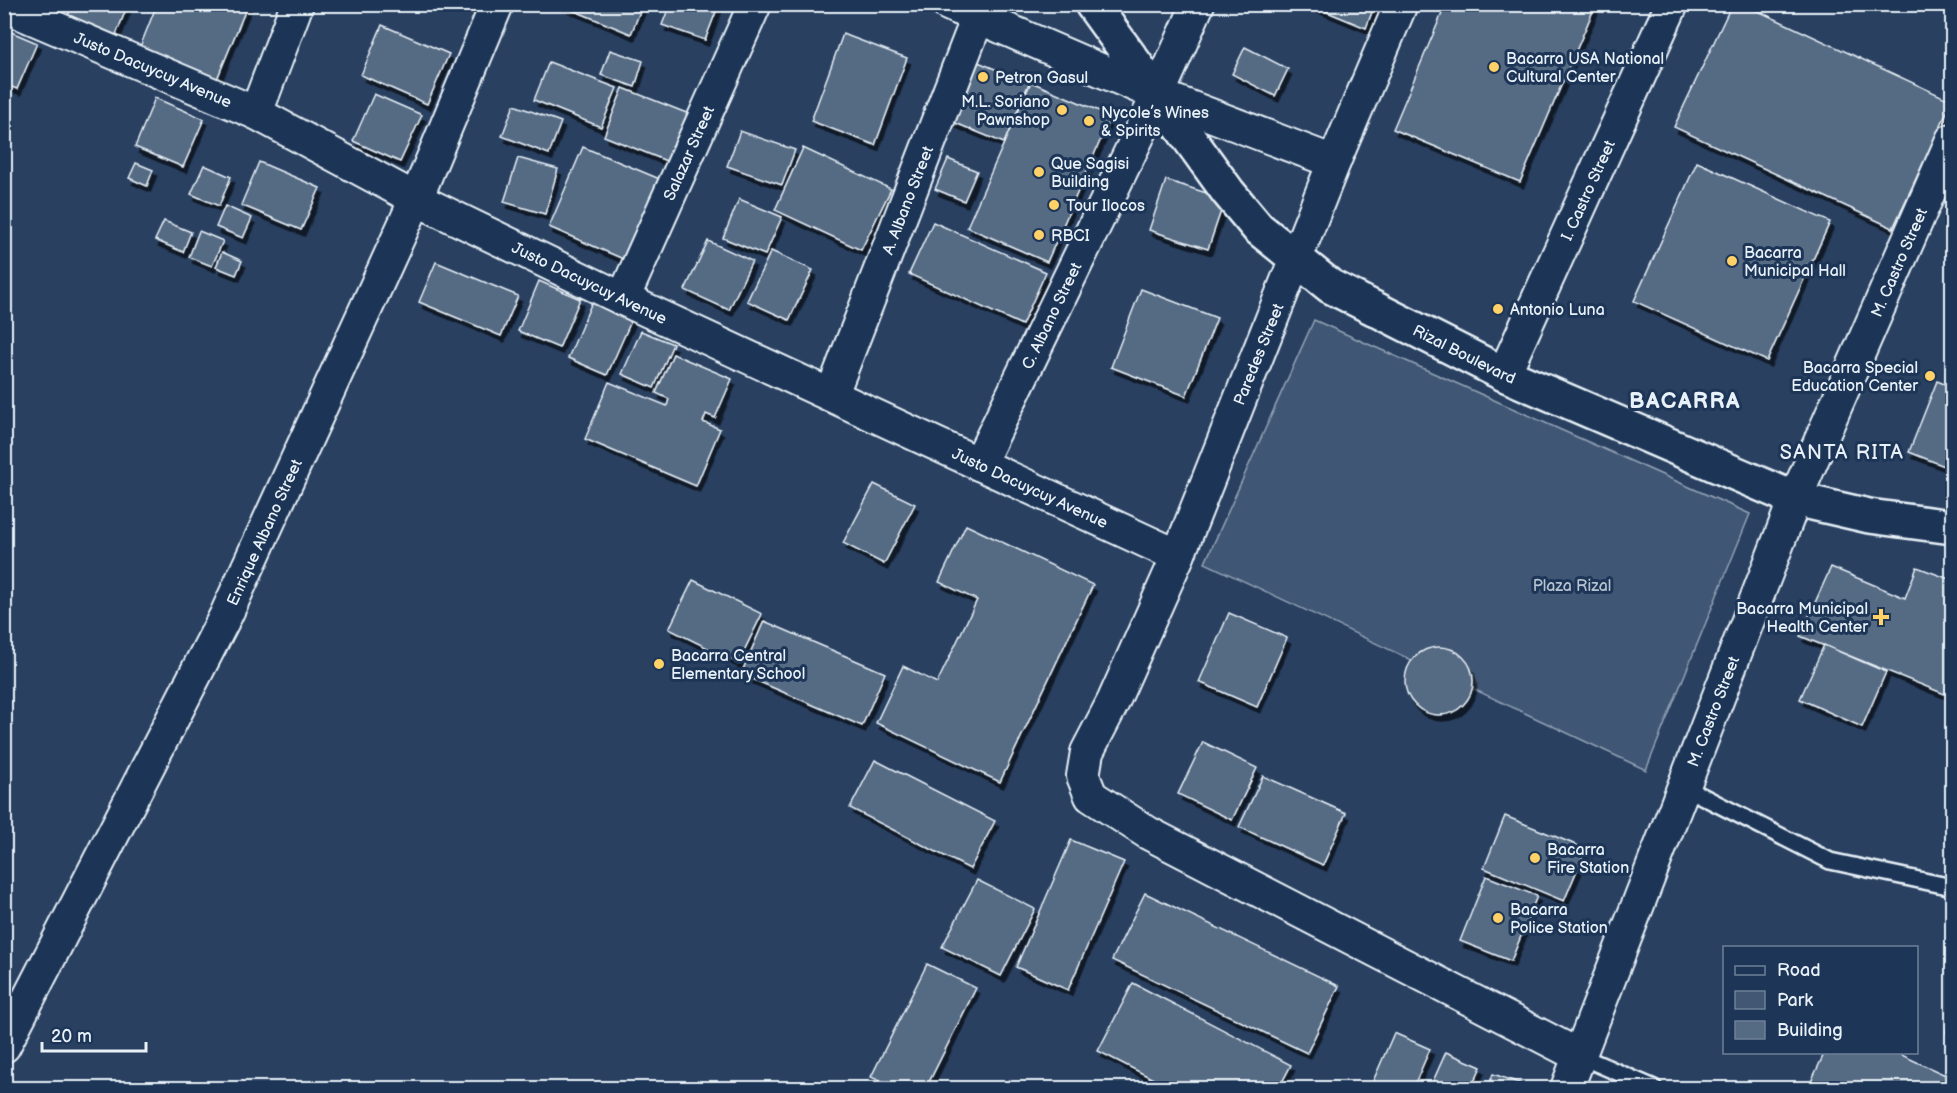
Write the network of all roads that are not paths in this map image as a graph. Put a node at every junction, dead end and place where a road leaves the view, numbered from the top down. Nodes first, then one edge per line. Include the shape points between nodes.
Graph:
1 (297, 4) edge
2 (497, 4) edge
3 (755, 4) edge
4 (948, 4) edge
5 (1092, 4) edge
6 (1198, 4) edge
7 (1401, 4) edge
8 (1672, 4) edge
9 (4, 6) edge
10 (980, 11) edge
11 (41, 13) edge
12 (1158, 95) junction
13 (256, 113) junction
14 (1953, 140) edge
15 (1334, 162) junction
16 (416, 199) junction
17 (1295, 260) junction
18 (623, 299) junction
19 (1504, 374) junction
20 (832, 394) junction
21 (979, 464) junction
22 (1795, 499) junction
23 (1953, 527) edge
24 (1178, 556) junction
25 (1684, 787) junction
26 (1953, 887) edge
27 (4, 1046) edge
28 (1580, 1056) junction
29 (1567, 1089) edge
30 (1654, 1089) edge

1 - 13 street
2 - 16 street, Enrique Albano Street
3 - 18 street, Salazar Street
4 - 10 street
5 - 12 main road, Rizal Boulevard
6 - 12 street, C. Albano Street
7 - 15 street, Paredes Street
8 - 19 street, I. Castro Street
9 - 11 street, Justo Dacuycuy Avenue
10 - 12 street
10 - 20 street, A. Albano Street
11 - 13 street, Justo Dacuycuy Avenue
12 - 15 street
12 - 17 main road, Rizal Boulevard via 1258,228
12 - 21 street, C. Albano Street
13 - 16 street, Justo Dacuycuy Avenue
14 - 22 street, M. Castro Street
15 - 17 street, Paredes Street
16 - 18 street, Justo Dacuycuy Avenue
16 - 27 street, Enrique Albano Street via 226,615
17 - 19 main road, Rizal Boulevard via 1330,286
17 - 24 street, Paredes Street
18 - 20 street, Justo Dacuycuy Avenue
19 - 22 main road, Rizal Boulevard
20 - 21 street, Justo Dacuycuy Avenue
21 - 24 street, Justo Dacuycuy Avenue
22 - 23 main road, Rizal Boulevard via 1869,516
22 - 25 street, M. Castro Street
24 - 28 street, Paredes Street via 1087,752 1083,776 1091,796 1148,833
25 - 26 lane via 1830,861
25 - 28 street, M. Castro Street
28 - 29 street, M. Castro Street
28 - 30 lane

